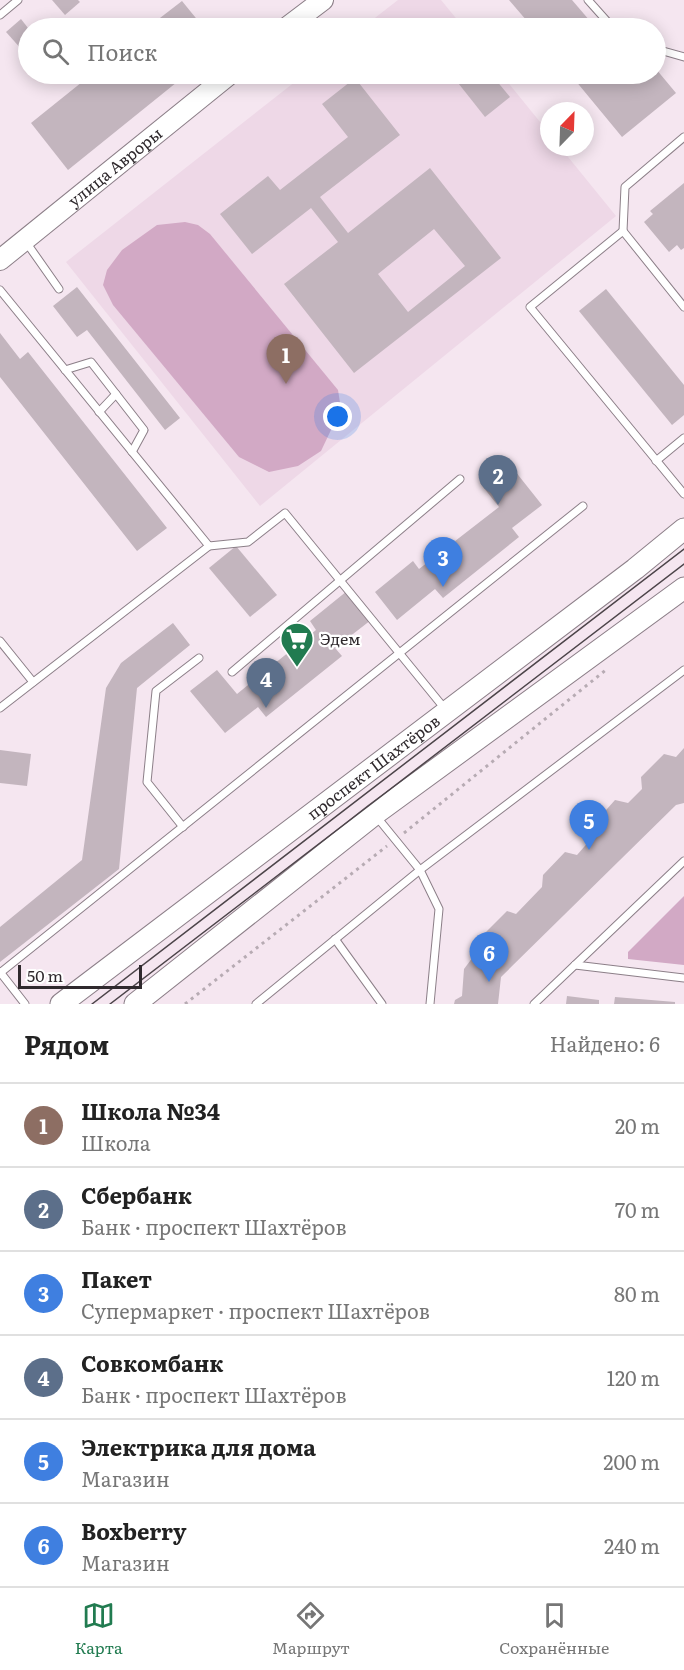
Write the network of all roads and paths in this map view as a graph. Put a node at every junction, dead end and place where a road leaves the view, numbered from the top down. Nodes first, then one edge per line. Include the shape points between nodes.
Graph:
1 (18, 0) edge
2 (588, 0) edge
3 (312, 5) edge
4 (0, 15) edge
5 (297, 18) edge
6 (604, 18) edge
7 (666, 52) edge
8 (684, 57) edge
9 (218, 84) edge
10 (684, 137) edge
11 (623, 231) junction
12 (24, 240) junction
13 (0, 260) edge
14 (59, 289) dead end
15 (0, 290) edge
16 (684, 307) edge
17 (65, 370) junction
18 (116, 394) junction
19 (99, 412) junction
20 (684, 438) edge
21 (132, 452) junction
22 (656, 461) junction
23 (460, 479) dead end
24 (684, 494) edge
25 (583, 506) dead end
26 (684, 529) edge
27 (209, 546) junction
28 (340, 580) junction
29 (684, 588) edge
30 (0, 641) edge
31 (401, 652) junction
32 (199, 658) dead end
33 (610, 667) dead end
34 (684, 669) edge
35 (232, 672) dead end
36 (33, 682) junction
37 (0, 708) edge
38 (448, 711) junction
39 (375, 814) junction
40 (183, 827) junction
41 (396, 839) junction
42 (684, 861) edge
43 (420, 870) junction
44 (335, 939) junction
45 (575, 965) junction
46 (0, 972) edge
47 (684, 978) edge
48 (25, 1004) edge
49 (61, 1004) edge
50 (135, 1004) edge
51 (185, 1004) edge
52 (256, 1004) edge
53 (382, 1004) edge
54 (430, 1004) edge
55 (534, 1004) edge

1 - 4 lane
2 - 6 lane
3 - 5 street
7 - 8 lane
9 - 12 street, улица Авроры
10 - 11 lane via 625,187
11 - 16 lane
11 - 22 lane via 530,308
12 - 13 street, улица Авроры
12 - 14 lane
15 - 17 lane
17 - 18 lane via 91,362
17 - 19 lane
18 - 19 lane
18 - 21 lane via 144,430
19 - 21 lane
20 - 22 lane
21 - 27 lane
22 - 24 lane
23 - 28 lane
25 - 31 lane
26 - 38 main road, проспект Шахтёров
27 - 28 lane via 248,542 285,513
27 - 36 lane
28 - 31 lane
28 - 35 lane
29 - 39 main road
30 - 36 lane
31 - 38 lane
31 - 40 lane
32 - 40 lane via 156,691 147,782
33 - 41 path
34 - 43 lane
36 - 37 lane
38 - 49 main road, проспект Шахтёров
39 - 41 lane
39 - 50 main road
40 - 46 lane
41 - 43 lane
41 - 51 path
42 - 45 lane
43 - 44 lane
43 - 54 lane via 439,909
44 - 52 lane
44 - 53 lane
45 - 47 lane
45 - 55 lane
46 - 48 lane

